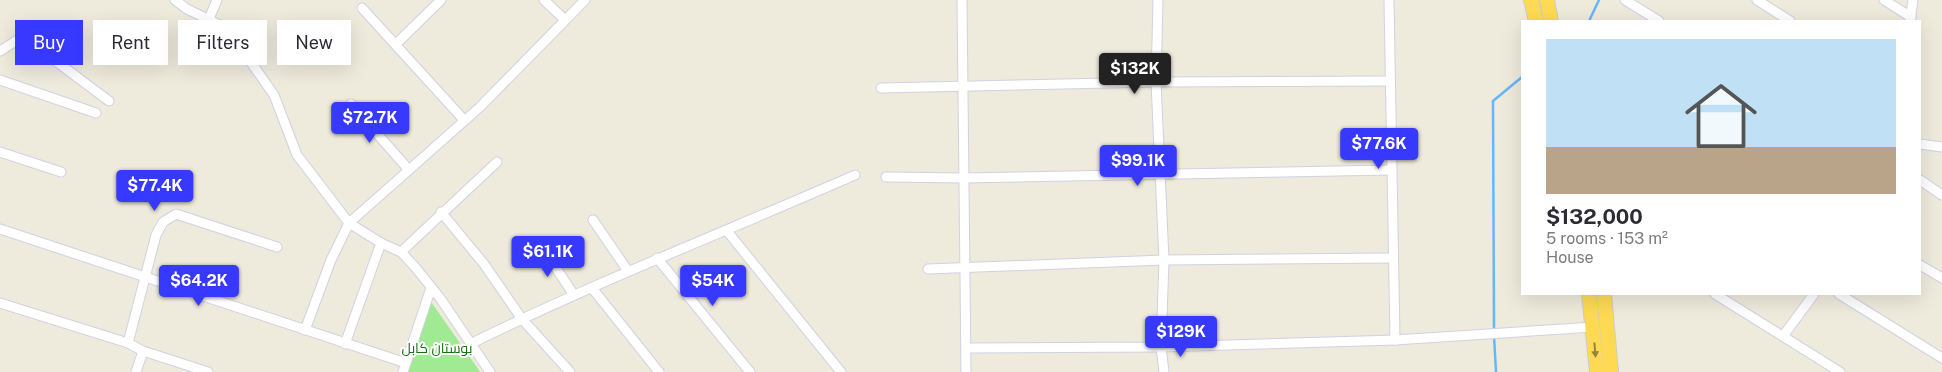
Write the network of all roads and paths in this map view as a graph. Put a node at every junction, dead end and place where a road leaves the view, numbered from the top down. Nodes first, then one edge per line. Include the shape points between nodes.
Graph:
1 (175, 0) edge
2 (217, 0) edge
3 (441, 0) edge
4 (544, 0) edge
5 (585, 0) edge
6 (962, 0) edge
7 (1158, 0) edge
8 (1389, 0) edge
9 (1531, 0) edge
10 (1547, 0) edge
11 (1626, 0) edge
12 (1757, 0) edge
13 (1884, 0) edge
14 (1914, 0) edge
15 (362, 8) dead end
16 (1910, 19) edge
17 (206, 20) edge
18 (208, 20) edge
19 (566, 20) junction
20 (1536, 20) edge
21 (1551, 20) edge
22 (1657, 20) edge
23 (1788, 20) edge
24 (397, 43) junction
25 (0, 51) edge
26 (253, 65) edge
27 (0, 80) edge
28 (1389, 81) junction
29 (1156, 82) junction
30 (881, 88) dead end
31 (963, 88) junction
32 (110, 101) dead end
33 (351, 104) dead end
34 (96, 113) dead end
35 (464, 120) junction
36 (1921, 144) edge
37 (1942, 147) edge
38 (0, 152) edge
39 (497, 162) dead end
40 (409, 170) junction
41 (1391, 170) junction
42 (61, 172) dead end
43 (1160, 174) junction
44 (855, 175) dead end
45 (886, 177) dead end
46 (964, 178) junction
47 (1921, 181) edge
48 (1942, 195) edge
49 (441, 212) junction
50 (592, 220) dead end
51 (349, 223) junction
52 (0, 229) edge
53 (727, 232) junction
54 (381, 243) junction
55 (277, 247) dead end
56 (542, 247) dead end
57 (401, 252) junction
58 (657, 258) junction
59 (1392, 258) junction
60 (1164, 260) junction
61 (1921, 265) edge
62 (966, 268) junction
63 (928, 269) dead end
64 (628, 270) junction
65 (147, 276) junction
66 (1942, 278) edge
67 (432, 288) junction
68 (592, 288) junction
69 (574, 295) junction
70 (1589, 295) edge
71 (1604, 295) edge
72 (1717, 295) edge
73 (1813, 295) edge
74 (1841, 295) edge
75 (0, 303) edge
76 (522, 319) junction
77 (1593, 327) junction
78 (305, 330) junction
79 (1783, 336) junction
80 (1395, 340) junction
81 (128, 342) junction
82 (345, 344) junction
83 (470, 344) junction
84 (1162, 346) junction
85 (966, 348) junction
86 (143, 350) junction
87 (1942, 358) edge
88 (404, 368) edge
89 (136, 372) edge
90 (208, 372) edge
91 (490, 372) edge
92 (570, 372) edge
93 (659, 372) edge
94 (750, 372) edge
95 (841, 372) edge
96 (966, 372) edge
97 (1164, 372) edge
98 (1597, 372) edge
99 (1612, 372) edge
100 (1840, 372) edge

1 - 17 street
2 - 18 street
3 - 24 street
4 - 19 street
5 - 19 street
6 - 31 street
7 - 29 street
8 - 28 street
9 - 20 highway
10 - 21 highway
11 - 22 street
12 - 23 street
13 - 16 street
14 - 16 street
15 - 24 street
19 - 35 street
24 - 35 street
25 - 32 street via 19,39 37,47
26 - 51 street via 274,95 297,155
27 - 34 street
28 - 29 street
28 - 41 street
29 - 31 street
29 - 43 street
30 - 31 street
31 - 46 street
33 - 40 street
35 - 40 street
36 - 37 street
38 - 42 street
39 - 49 street
40 - 51 street
41 - 43 street
41 - 59 street
43 - 46 street
43 - 60 street
44 - 53 street
45 - 46 street
46 - 62 street
47 - 48 street
49 - 57 street
49 - 76 street via 484,264
50 - 64 street
51 - 54 street
51 - 78 street via 331,260
52 - 65 street
53 - 58 street
53 - 95 street
54 - 57 street
54 - 82 street
55 - 65 street via 176,214 163,222 156,235
56 - 69 street
57 - 67 street
58 - 64 street
58 - 94 street
59 - 60 street
59 - 80 street
60 - 62 street
60 - 84 street
61 - 66 street
62 - 63 street
62 - 85 street
64 - 68 street
65 - 78 street
65 - 81 street
67 - 83 street
67 - 88 street
68 - 69 street
68 - 93 street
69 - 76 street
70 - 77 highway
71 - 99 highway
72 - 79 street
73 - 79 street
74 - 87 street
75 - 81 street
76 - 83 street
76 - 92 street
77 - 80 street
77 -> 98 highway
78 - 82 street
79 - 100 street
80 - 84 street
81 - 86 street
82 - 88 street
83 - 91 street
84 - 85 street
84 - 97 street
85 - 96 street
86 - 89 street
86 - 90 street

